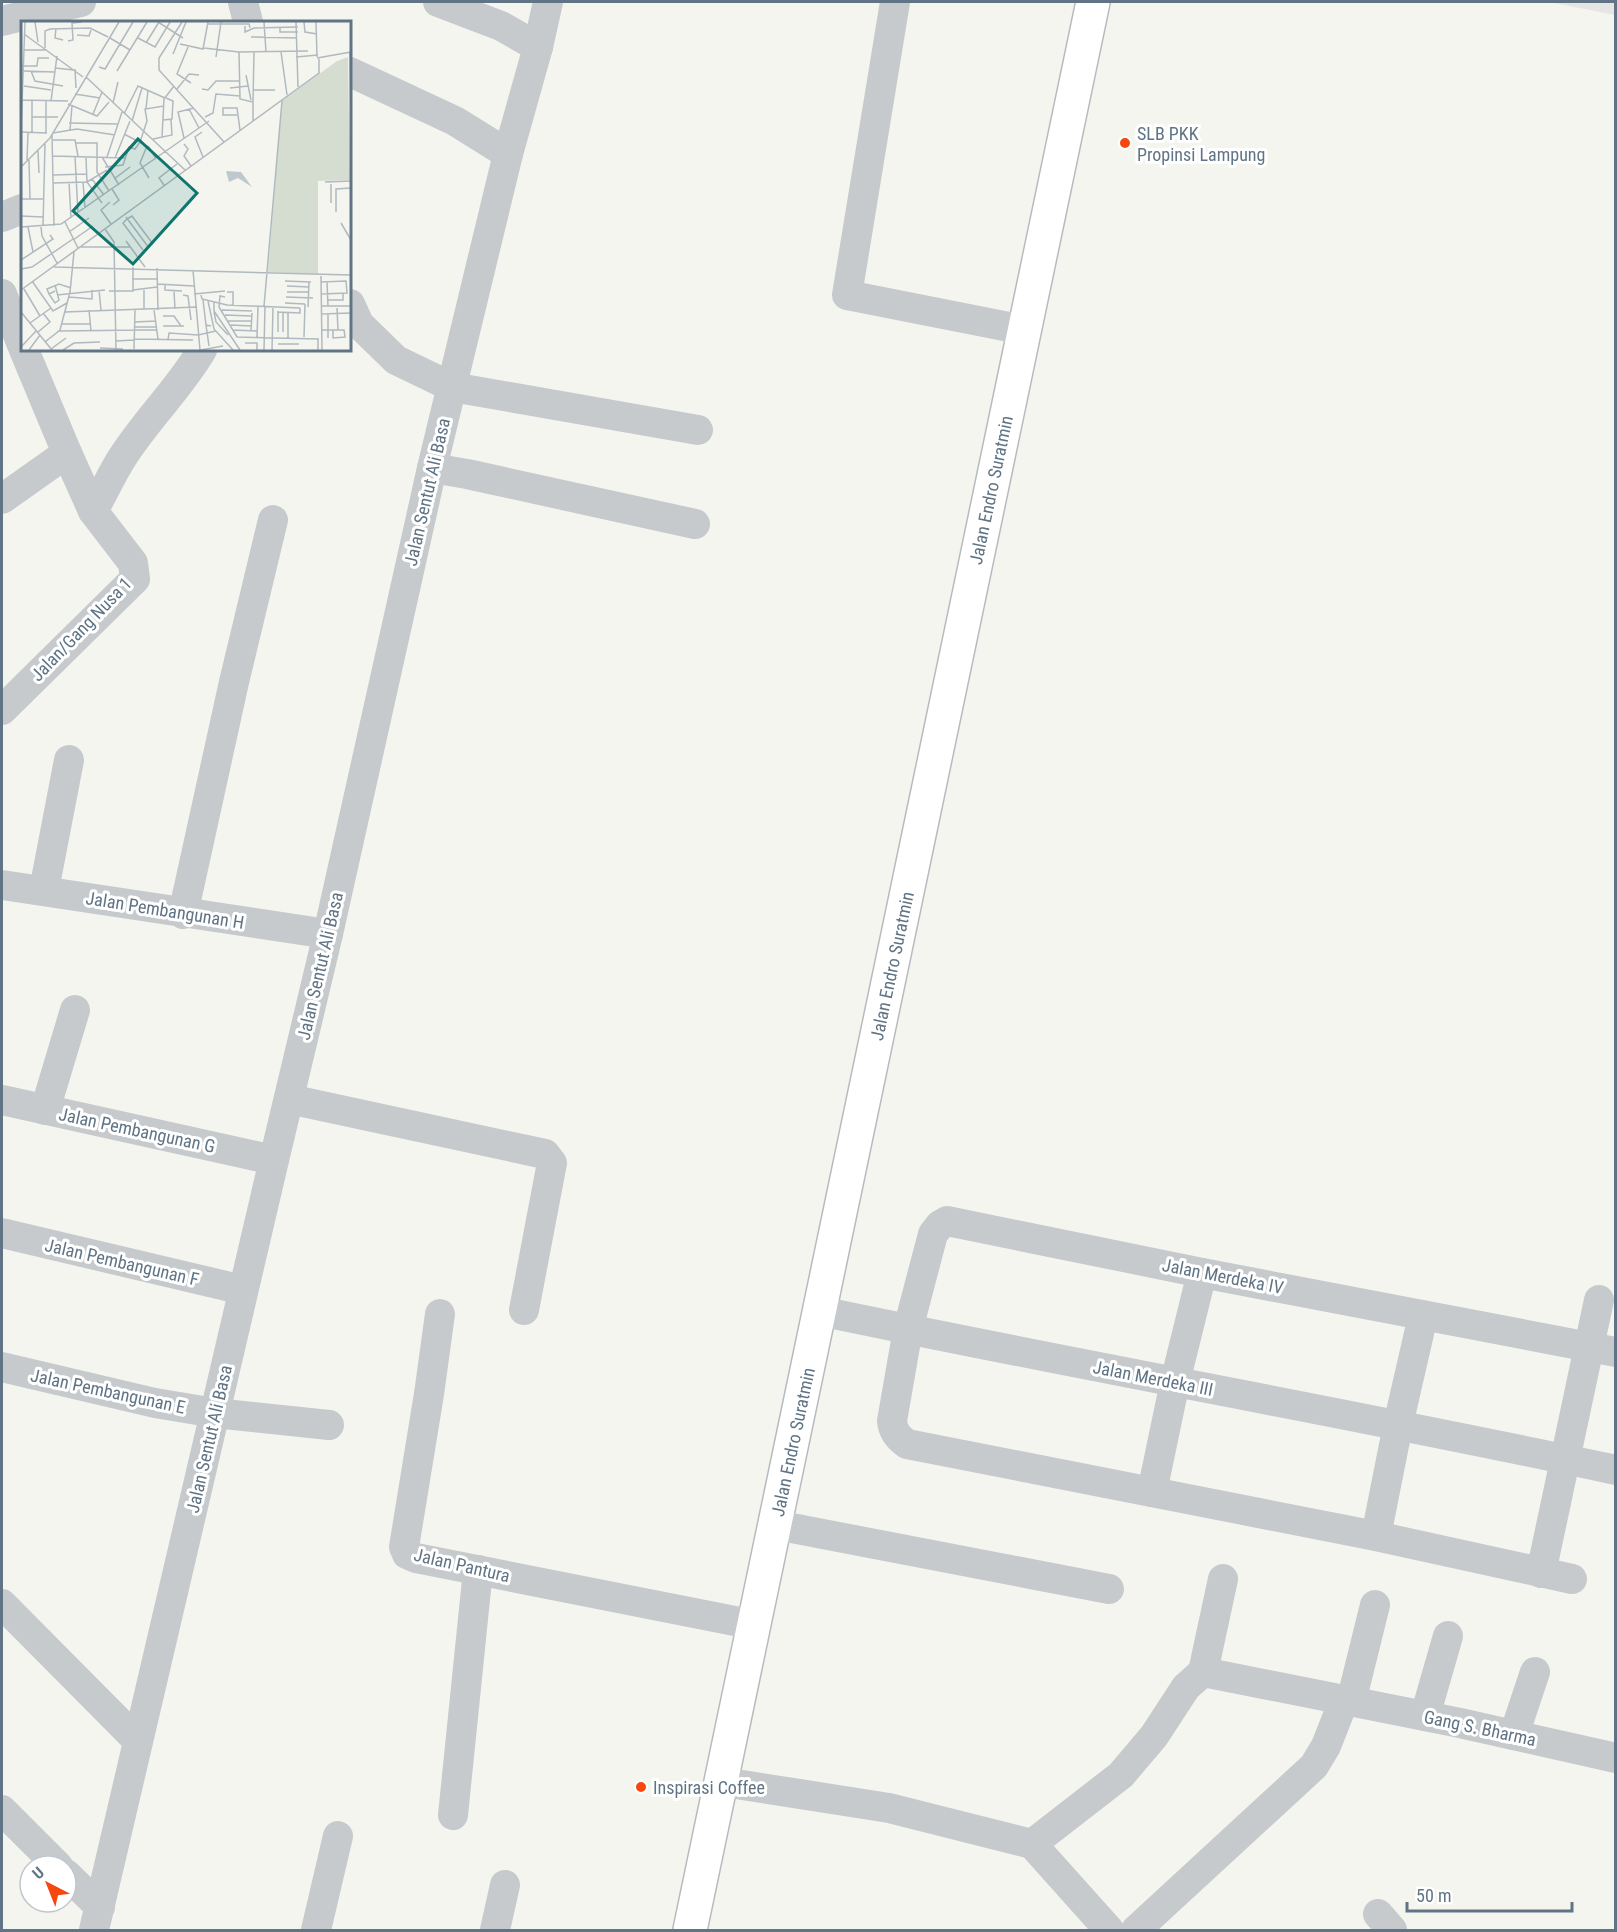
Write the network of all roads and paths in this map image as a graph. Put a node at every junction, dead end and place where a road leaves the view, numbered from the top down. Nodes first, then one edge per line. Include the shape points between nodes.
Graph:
1 (243, 2) edge
2 (438, 2) edge
3 (548, 2) edge
4 (895, 2) edge
5 (1093, 2) edge
6 (77, 7) edge
7 (2, 21) edge
8 (249, 21) edge
9 (538, 47) junction
10 (351, 72) edge
11 (508, 154) junction
12 (21, 209) edge
13 (2, 217) edge
14 (2, 294) edge
15 (351, 306) edge
16 (1024, 330) junction
17 (21, 342) edge
18 (24, 351) edge
19 (201, 351) edge
20 (452, 387) junction
21 (698, 430) dead end
22 (67, 453) junction
23 (432, 468) junction
24 (2, 500) edge
25 (93, 511) junction
26 (273, 520) dead end
27 (694, 524) dead end
28 (2, 710) edge
29 (69, 760) dead end
30 (2, 885) edge
31 (44, 891) junction
32 (183, 914) junction
33 (328, 934) junction
34 (75, 1011) dead end
35 (289, 1099) junction
36 (2, 1100) edge
37 (45, 1110) junction
38 (274, 1160) junction
39 (2, 1233) edge
40 (1202, 1273) junction
41 (243, 1290) junction
42 (1599, 1300) dead end
43 (524, 1310) dead end
44 (820, 1311) junction
45 (440, 1314) dead end
46 (1423, 1316) junction
47 (908, 1329) junction
48 (1603, 1349) edge
49 (2, 1367) edge
50 (1175, 1382) junction
51 (215, 1413) junction
52 (329, 1425) dead end
53 (1398, 1425) junction
54 (1566, 1460) junction
55 (1616, 1470) edge
56 (1152, 1492) junction
57 (776, 1525) junction
58 (1376, 1536) junction
59 (478, 1570) junction
60 (1542, 1573) junction
61 (1224, 1579) dead end
62 (1572, 1579) dead end
63 (1109, 1589) dead end
64 (2, 1604) edge
65 (1375, 1605) dead end
66 (755, 1624) junction
67 (1448, 1636) dead end
68 (1203, 1672) junction
69 (1535, 1672) dead end
70 (1348, 1701) junction
71 (1425, 1716) junction
72 (1514, 1735) junction
73 (138, 1742) junction
74 (1616, 1758) edge
75 (723, 1782) junction
76 (2, 1810) edge
77 (453, 1815) dead end
78 (338, 1836) dead end
79 (1032, 1844) junction
80 (46, 1854) edge
81 (505, 1885) dead end
82 (78, 1891) edge
83 (97, 1919) edge
84 (316, 1930) edge
85 (495, 1930) edge
86 (690, 1930) edge
87 (1109, 1930) edge
88 (1136, 1930) edge

1 - 8 street
2 - 9 street via 501,26
3 - 9 street, Jalan Sentut Ali Basa
4 - 16 street via 847,295
5 - 16 main road, Jalan Endro Suratmin
6 - 7 street
9 - 11 street, Jalan Sentut Ali Basa
10 - 11 street via 455,120
11 - 20 street, Jalan Sentut Ali Basa
12 - 13 street
14 - 17 street
15 - 20 street via 359,324 396,360
16 - 44 main road, Jalan Endro Suratmin
18 - 22 street, Jalan/Gang Nusa 1
19 - 25 street via 122,458
20 - 21 street
20 - 23 street, Jalan Sentut Ali Basa
22 - 24 street
22 - 25 street, Jalan/Gang Nusa 1
23 - 27 street
23 - 33 street, Jalan Sentut Ali Basa
25 - 28 street, Jalan/Gang Nusa 1 via 133,563 135,579
26 - 32 street
29 - 31 street
30 - 31 street, Jalan Pembangunan H
31 - 32 street, Jalan Pembangunan H
32 - 33 street, Jalan Pembangunan H
33 - 35 street, Jalan Sentut Ali Basa
34 - 37 street
35 - 38 street, Jalan Sentut Ali Basa
35 - 43 street via 545,1154 552,1163
36 - 37 street, Jalan Pembangunan G
37 - 38 street, Jalan Pembangunan G
38 - 41 street, Jalan Sentut Ali Basa
39 - 41 street, Jalan Pembangunan F
40 - 46 street, Jalan Merdeka IV
40 - 47 street, Jalan Merdeka IV via 947,1221 933,1234
40 - 50 street
41 - 51 street, Jalan Sentut Ali Basa
42 - 48 street
44 - 47 street, Jalan Merdeka III
44 - 57 main road, Jalan Endro Suratmin
45 - 59 street, Jalan Pantura via 404,1547 411,1557
46 - 48 street, Jalan Merdeka IV
46 - 53 street
47 - 50 street, Jalan Merdeka III
47 - 56 street via 892,1421 901,1440
48 - 54 street
49 - 51 street, Jalan Pembangunan E
50 - 53 street, Jalan Merdeka III
50 - 56 street
51 - 52 street, Jalan Pembangunan E
51 - 73 street, Jalan Sentut Ali Basa
53 - 54 street, Jalan Merdeka III
53 - 58 street
54 - 55 street, Jalan Merdeka III
54 - 60 street
56 - 58 street
57 - 63 street
57 - 66 main road, Jalan Endro Suratmin
58 - 60 street
59 - 66 street, Jalan Pantura
59 - 77 street
60 - 62 street
61 - 68 street
64 - 73 street
65 - 70 street
66 - 75 main road, Jalan Endro Suratmin
67 - 71 street
68 - 70 street, Gang S. Bharma
68 - 79 street via 1186,1687 1154,1736 1121,1775
69 - 72 street
70 - 71 street, Gang S. Bharma
70 - 88 street via 1322,1755 1310,1770
71 - 72 street, Gang S. Bharma
72 - 74 street, Gang S. Bharma
73 - 83 street, Jalan Sentut Ali Basa
75 - 79 street via 889,1808
75 - 86 main road, Jalan Endro Suratmin
76 - 80 street
78 - 84 street
79 - 87 street
81 - 85 street
82 - 83 street

